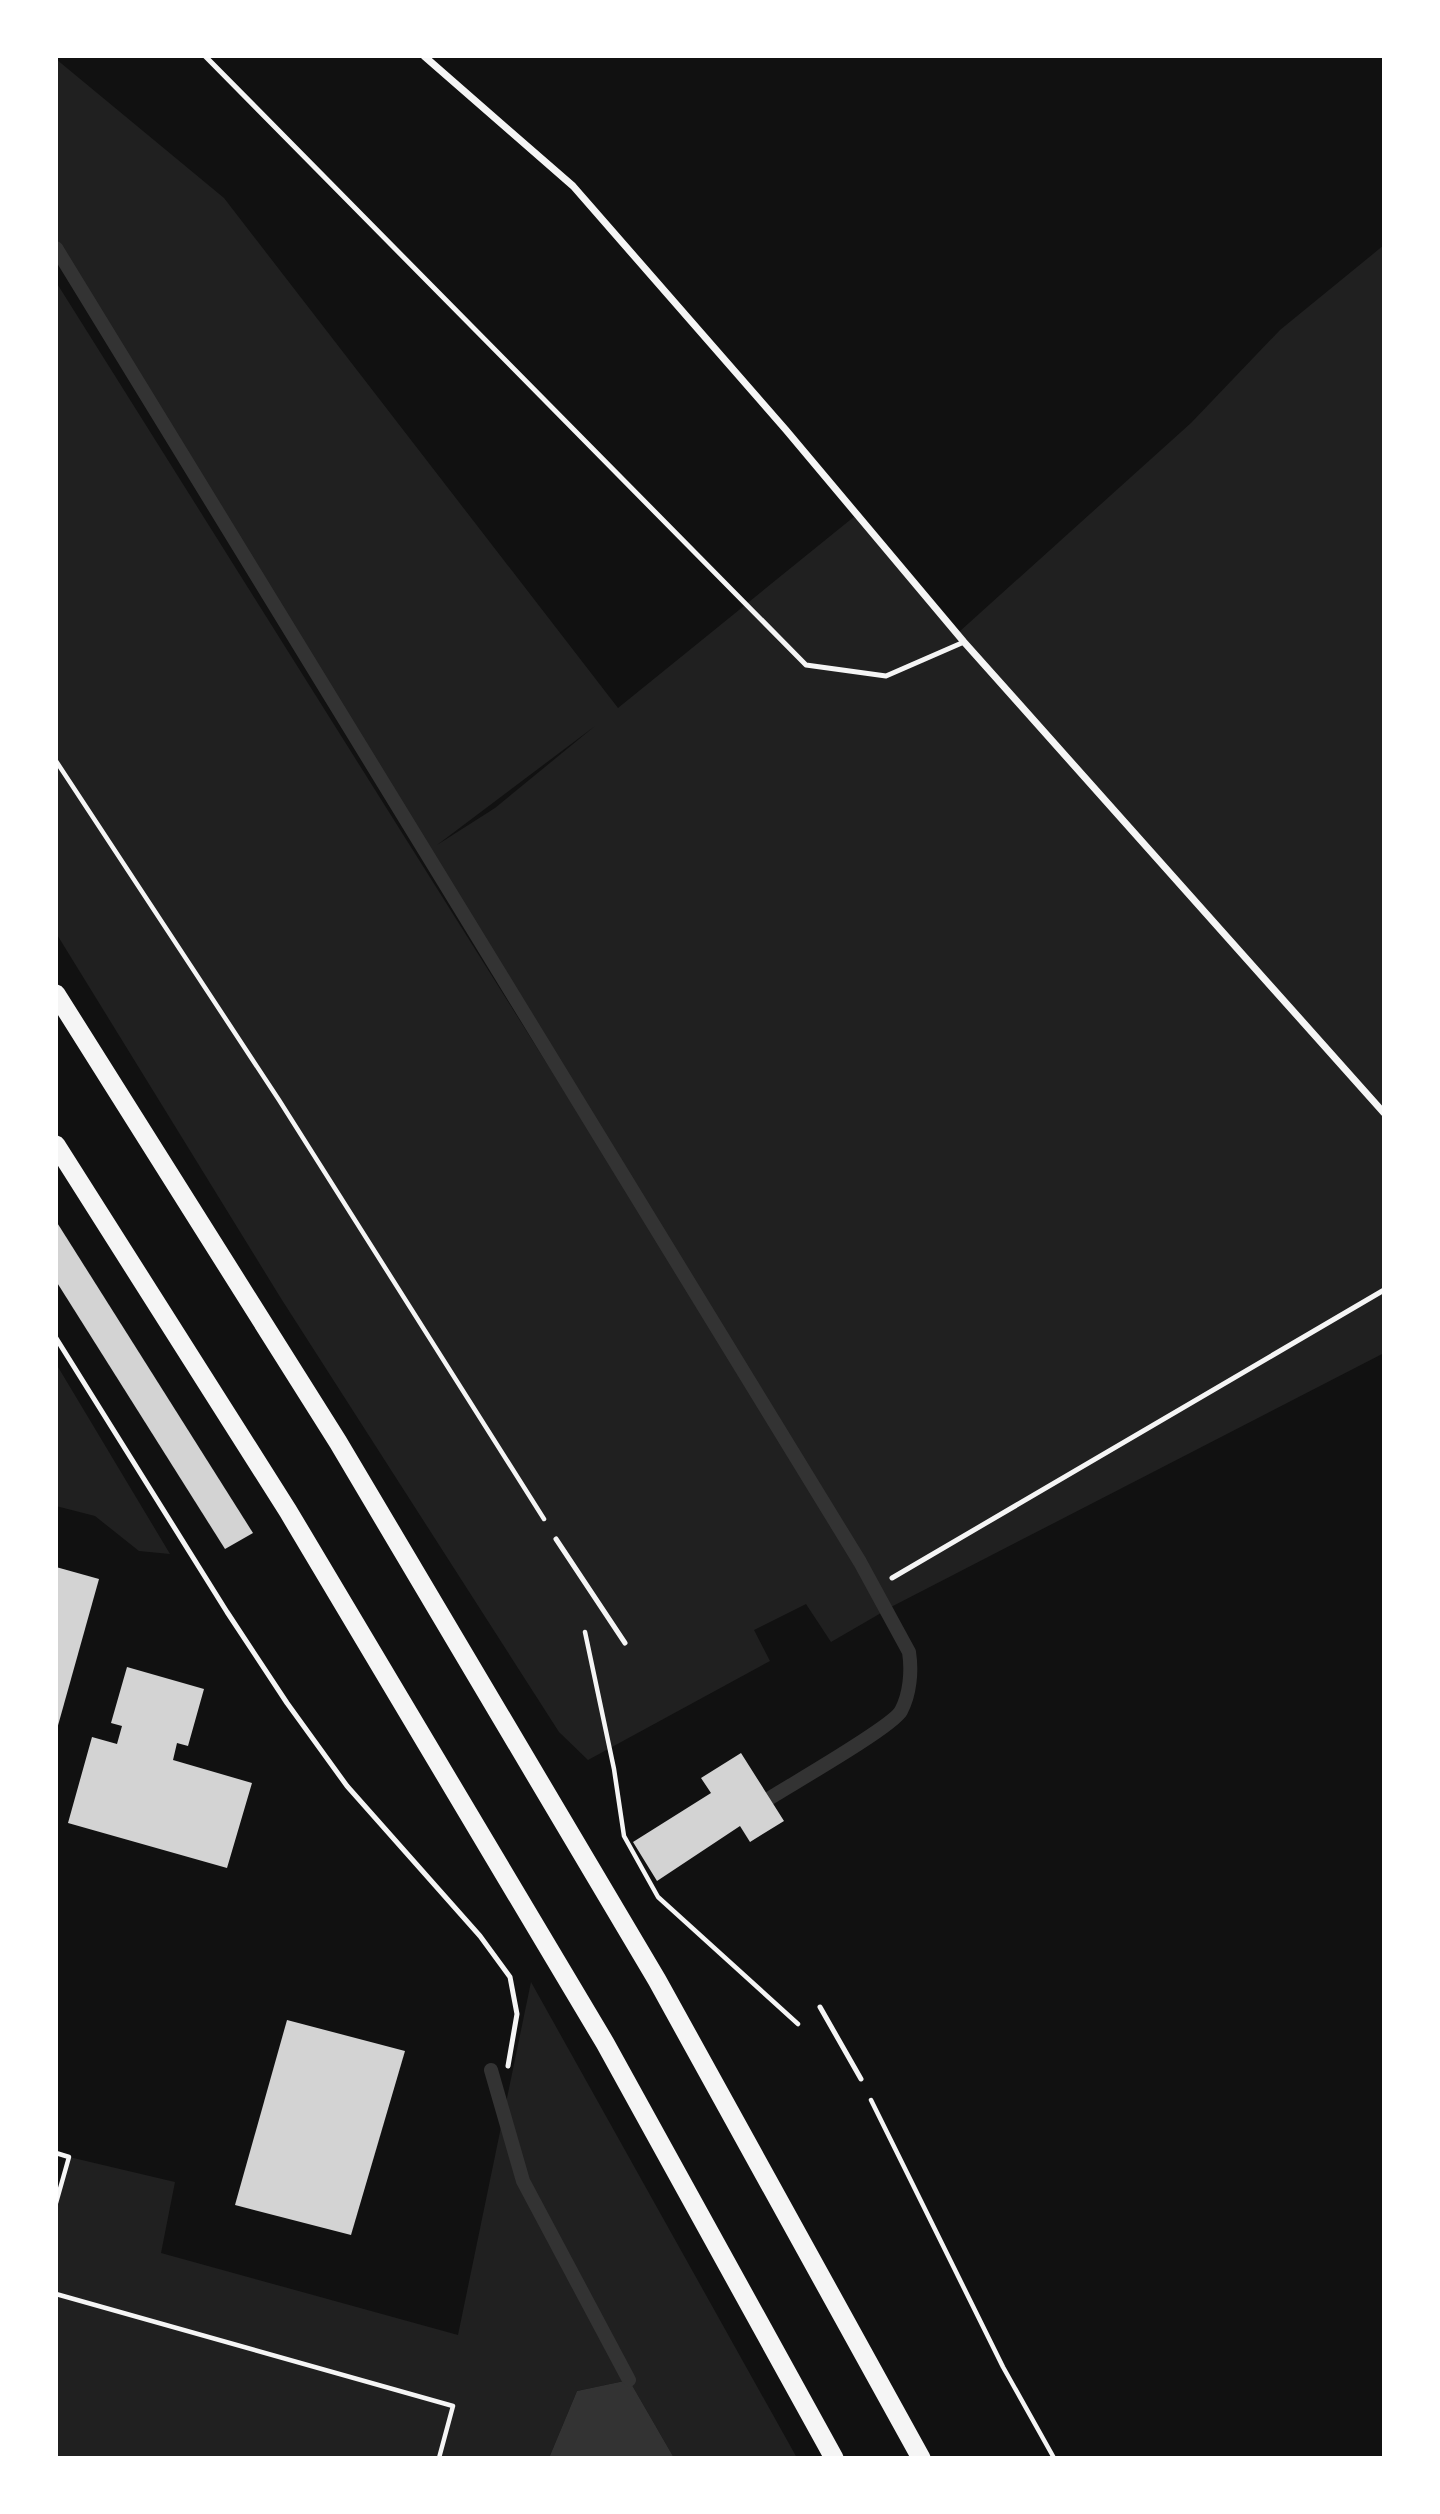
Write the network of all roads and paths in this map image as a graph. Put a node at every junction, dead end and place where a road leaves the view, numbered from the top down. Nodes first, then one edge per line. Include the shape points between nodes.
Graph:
1 (205, 56) edge
2 (424, 56) edge
3 (964, 642) junction
4 (56, 761) edge
5 (56, 994) edge
6 (1384, 1113) edge
7 (56, 1145) edge
8 (1384, 1290) edge
9 (56, 1338) edge
10 (556, 1539) joint
11 (892, 1578) dead end
12 (582, 1625) dead end
13 (625, 1643) dead end
14 (820, 2007) dead end
15 (806, 2031) dead end
16 (508, 2066) dead end
17 (860, 2079) joint
18 (56, 2153) edge
19 (56, 2203) edge
20 (56, 2294) edge
21 (439, 2458) edge
22 (834, 2458) edge
23 (921, 2458) edge
24 (1054, 2458) edge

1 - 3 lane via 806,665 886,676
2 - 3 street via 573,186
3 - 6 street
4 - 10 path via 279,1100
5 - 23 highway via 338,1442 643,1955
7 - 22 highway via 288,1511 604,2043
8 - 11 lane
9 - 16 lane via 287,1703 347,1786 480,1936 510,1977 517,2014
10 - 13 lane
12 - 15 path via 624,1836 658,1898
14 - 17 lane
17 - 24 path via 1003,2367
18 - 19 path via 69,2157
20 - 21 path via 453,2406

